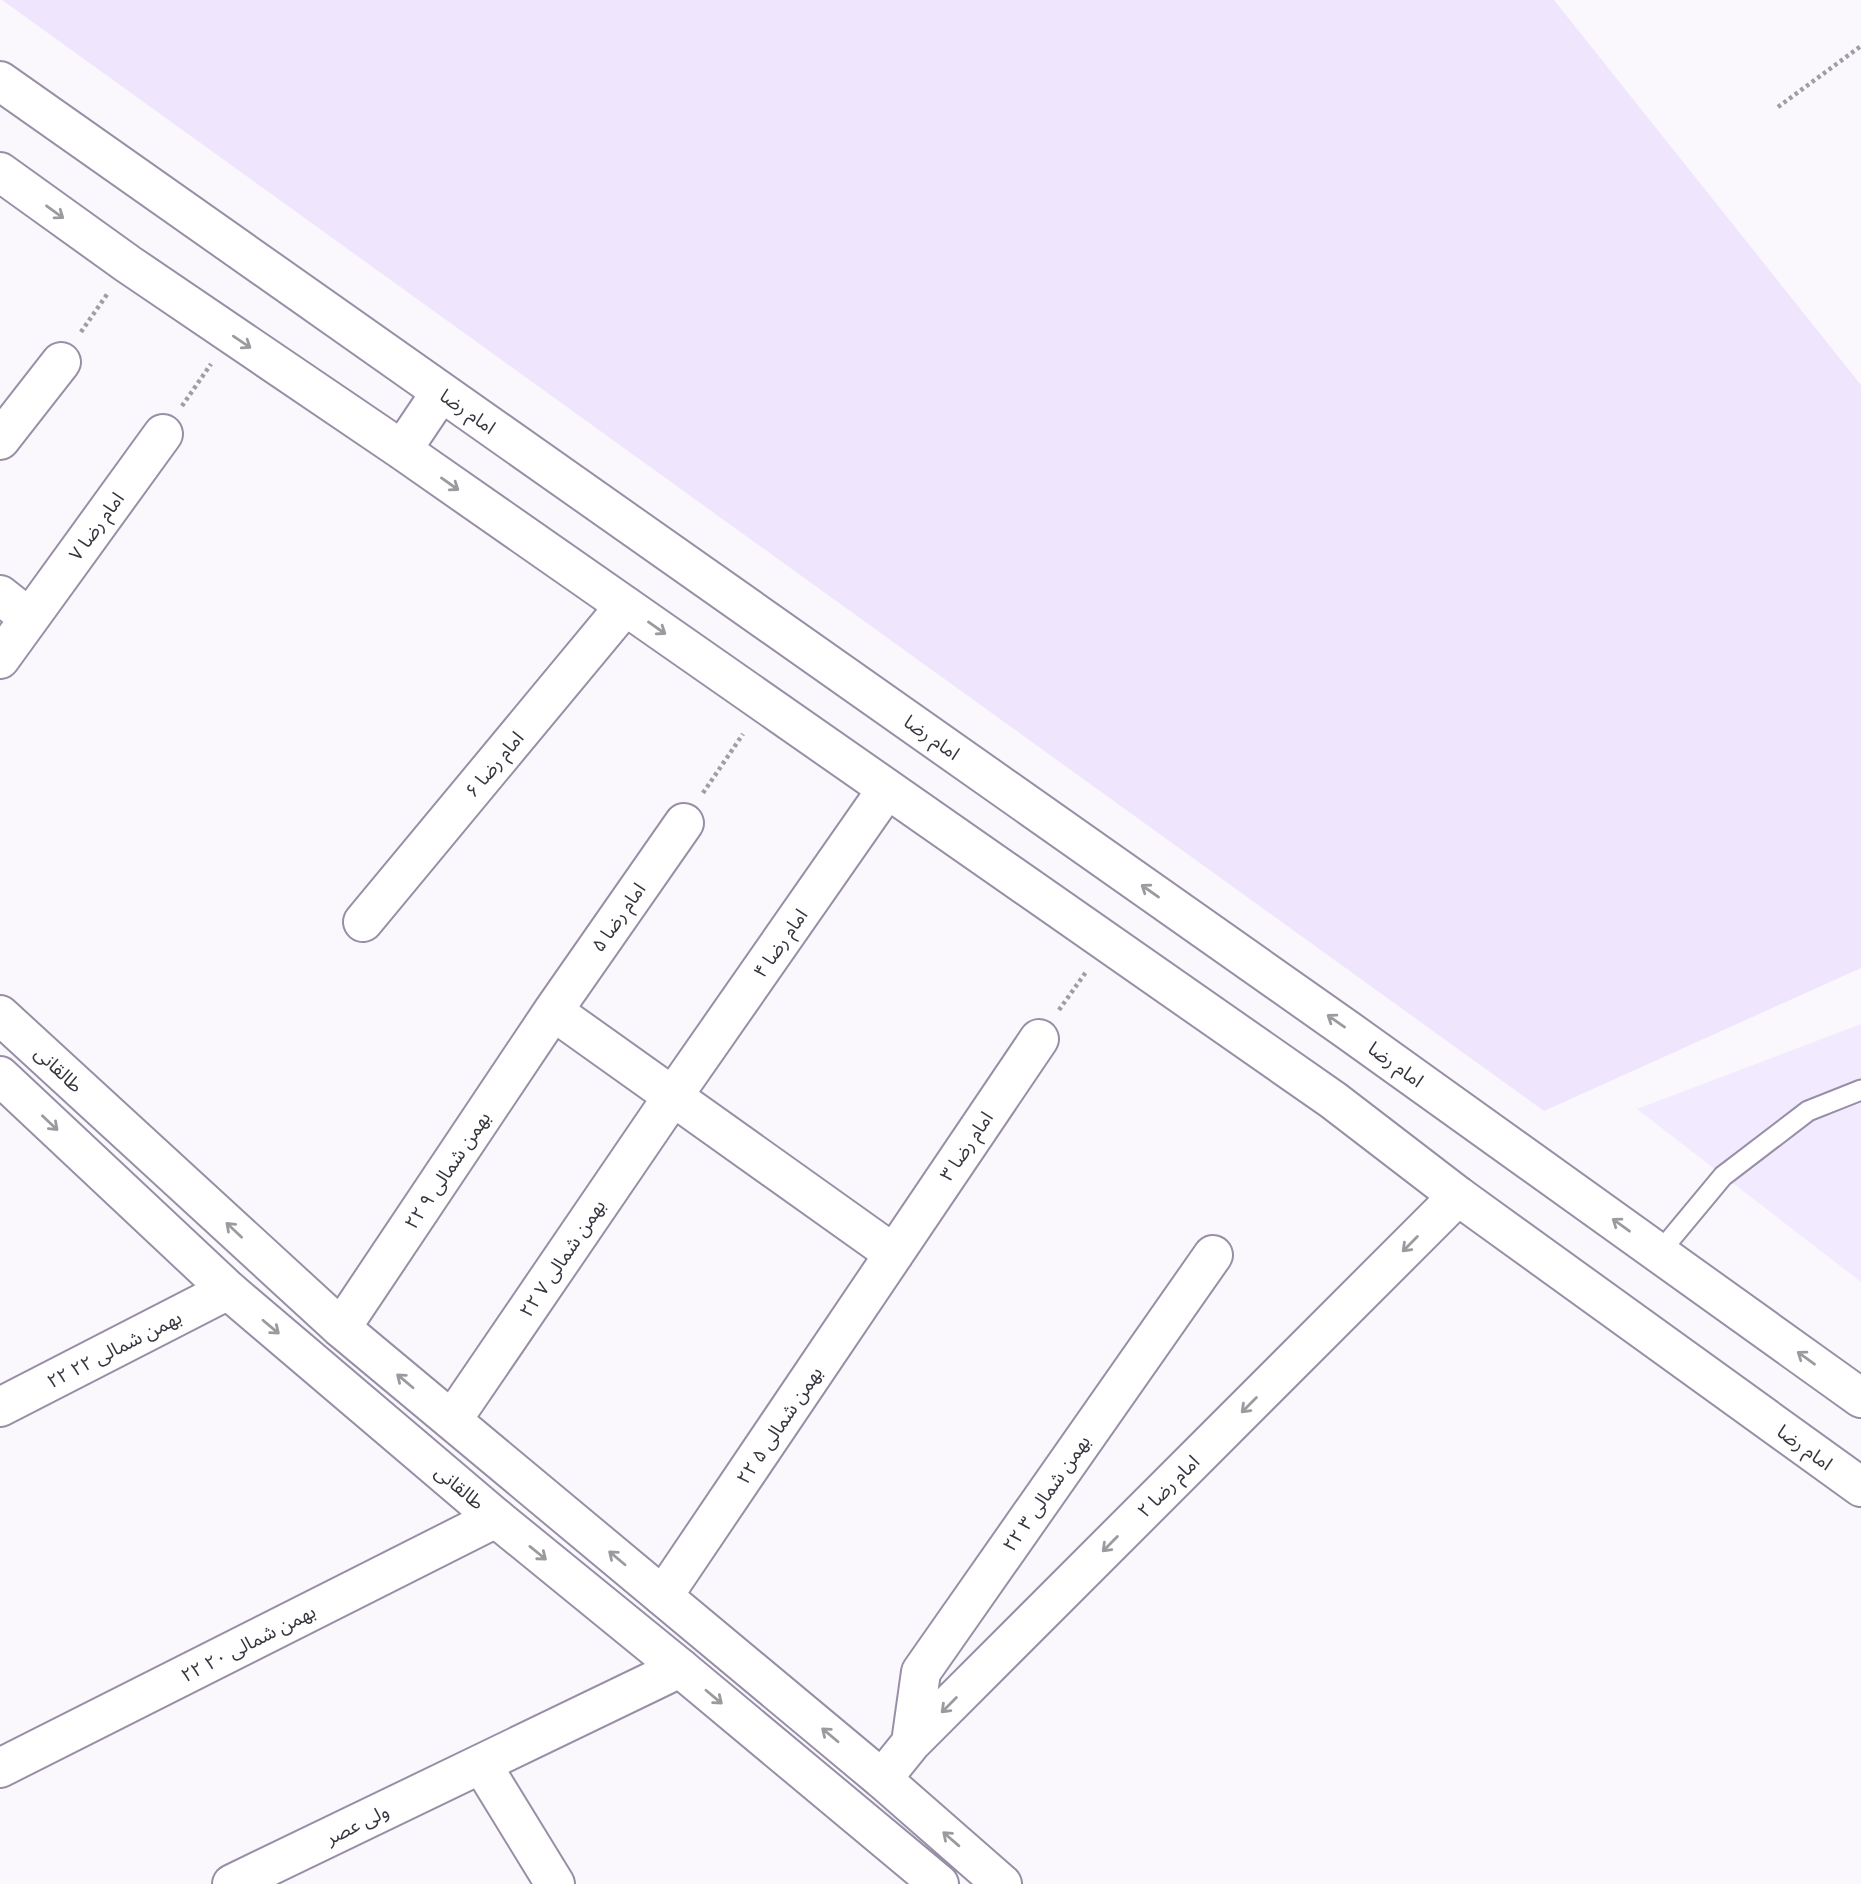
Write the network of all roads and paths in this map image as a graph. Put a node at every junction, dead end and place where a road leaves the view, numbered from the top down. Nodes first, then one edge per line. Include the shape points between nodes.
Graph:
1 (1861, 46) edge
2 (0, 81) edge
3 (1777, 107) dead end
4 (0, 172) edge
5 (128, 264) junction
6 (232, 335) junction
7 (61, 362) joint
8 (441, 391) junction
9 (163, 433) joint
10 (0, 440) edge
11 (402, 450) junction
12 (0, 595) edge
13 (625, 606) junction
14 (29, 618) junction
15 (0, 659) edge
16 (764, 703) junction
17 (887, 789) junction
18 (684, 823) joint
19 (363, 922) dead end
20 (1107, 942) junction
21 (553, 1011) junction
22 (0, 1015) edge
23 (1039, 1039) joint
24 (0, 1076) edge
25 (1861, 1090) edge
26 (673, 1097) junction
27 (1458, 1196) junction
28 (1659, 1253) junction
29 (894, 1254) junction
30 (1213, 1255) dead end
31 (228, 1290) junction
32 (341, 1328) junction
33 (1861, 1398) edge
34 (0, 1407) edge
35 (452, 1420) junction
36 (1861, 1487) edge
37 (496, 1518) junction
38 (663, 1596) junction
39 (711, 1637) junction
40 (680, 1668) junction
41 (911, 1743) junction
42 (482, 1765) junction
43 (0, 1768) edge
44 (882, 1779) junction
45 (935, 1883) edge
46 (233, 1884) edge
47 (555, 1884) edge
48 (1002, 1884) edge

1 - 3 path
2 - 8 street, امام رضا
4 -> 5 street, امام رضا
5 - 6 street, امام رضا
5 - 7 path
6 - 9 path
6 -> 11 street, امام رضا
7 - 10 street
8 - 11 street
28 -> 8 street, امام رضا
9 - 14 street, امام رضا ۷
11 -> 13 street, امام رضا
12 - 14 street
13 -> 16 street, امام رضا
13 - 19 street, امام رضا ۶
14 - 15 street, امام رضا ۷
16 - 17 street, امام رضا
16 - 18 path
17 - 20 street, امام رضا
17 - 26 street, امام رضا ۴
18 - 21 street, امام رضا ۵
20 - 23 path
20 - 27 street, امام رضا via 1333,1100
21 - 26 street
21 - 32 street, ۲۲ بهمن شمالی ۹
32 -> 22 street, طالقانی
23 - 29 street, امام رضا ۳
24 -> 31 street, طالقانی
25 - 28 lane via 1808,1111 1723,1176
26 - 29 street
26 - 35 street, ۲۲ بهمن شمالی ۷
27 - 36 street, امام رضا
27 -> 41 street, امام رضا ۲
33 -> 28 street, امام رضا
29 - 38 street, ۲۲ بهمن شمالی ۵
30 - 41 street, ۲۲ بهمن شمالی ۳ via 921,1672
31 - 34 street, ۲۲ بهمن شمالی ۲۲
31 -> 37 street, طالقانی
35 -> 32 street, طالقانی
38 -> 35 street, طالقانی
37 -> 40 street, طالقانی
37 - 43 street, ۲۲ بهمن شمالی ۲۰
38 - 39 street, طالقانی
39 - 40 street, ولی عصر
44 -> 39 street, طالقانی
40 - 42 street, ولی عصر
40 -> 45 street, طالقانی
41 - 44 street, امام رضا ۲
42 - 46 street, ولی عصر
42 - 47 street
48 -> 44 street, طالقانی

